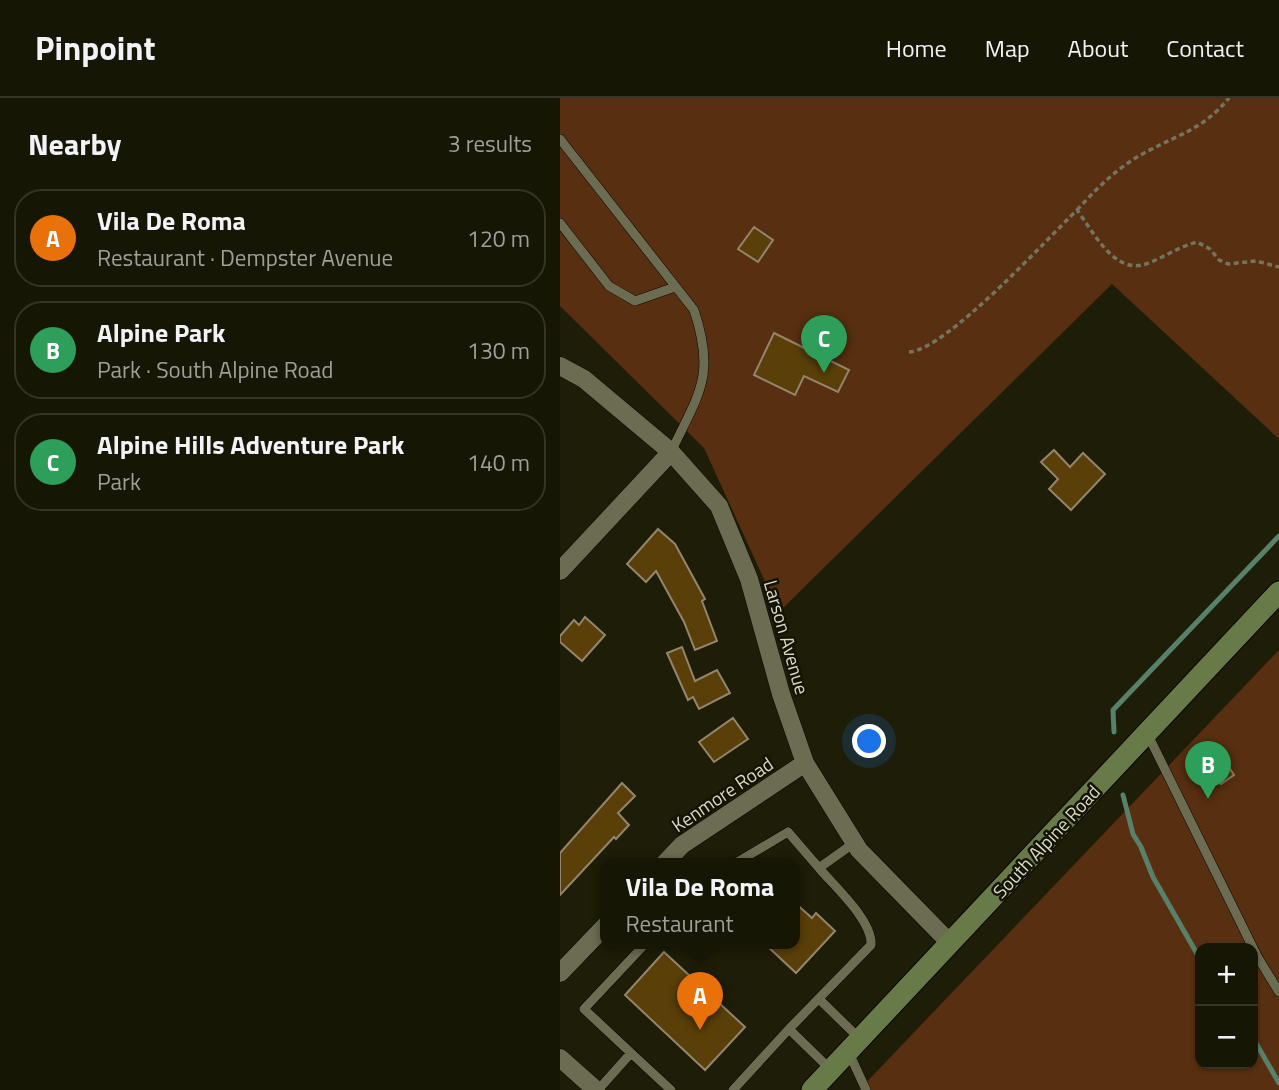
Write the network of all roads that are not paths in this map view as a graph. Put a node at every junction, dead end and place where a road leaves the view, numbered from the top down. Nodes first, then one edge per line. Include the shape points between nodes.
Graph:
1 (560, 139) edge
2 (560, 222) edge
3 (675, 287) junction
4 (560, 366) edge
5 (671, 452) junction
6 (560, 570) edge
7 (1279, 592) edge
8 (1147, 733) junction
9 (805, 763) junction
10 (854, 843) junction
11 (670, 858) edge
12 (744, 858) edge
13 (819, 868) junction
14 (600, 931) edge
15 (950, 943) junction
16 (640, 949) edge
17 (560, 973) edge
18 (1279, 992) edge
19 (819, 999) junction
20 (789, 1029) junction
21 (854, 1045) junction
22 (631, 1053) junction
23 (560, 1058) edge
24 (831, 1070) junction
25 (597, 1090) edge
26 (671, 1090) edge
27 (733, 1090) edge
28 (812, 1090) edge
29 (866, 1090) edge

1 - 3 lane
2 - 3 lane via 608,286 635,301
3 - 5 lane via 694,310 706,366 701,390
4 - 5 street, Larson Avenue via 584,379
5 - 6 street
5 - 9 street, Larson Avenue via 719,506 748,579
7 - 8 main road, South Alpine Road
8 - 15 main road, South Alpine Road
8 - 18 lane
9 - 10 street, Larson Avenue
9 - 11 street, Kenmore Road via 682,845
10 - 13 lane
10 - 15 street, Larson Avenue
12 - 13 lane via 788,832
13 - 19 lane via 872,935 872,944
14 - 17 street
15 - 21 main road, South Alpine Road
16 - 22 lane via 584,1009
19 - 20 lane
19 - 21 lane
20 - 24 lane
20 - 27 lane
21 - 24 main road, South Alpine Road
21 - 29 lane
22 - 25 lane
22 - 26 lane
23 - 25 street
24 - 28 main road, South Alpine Road

